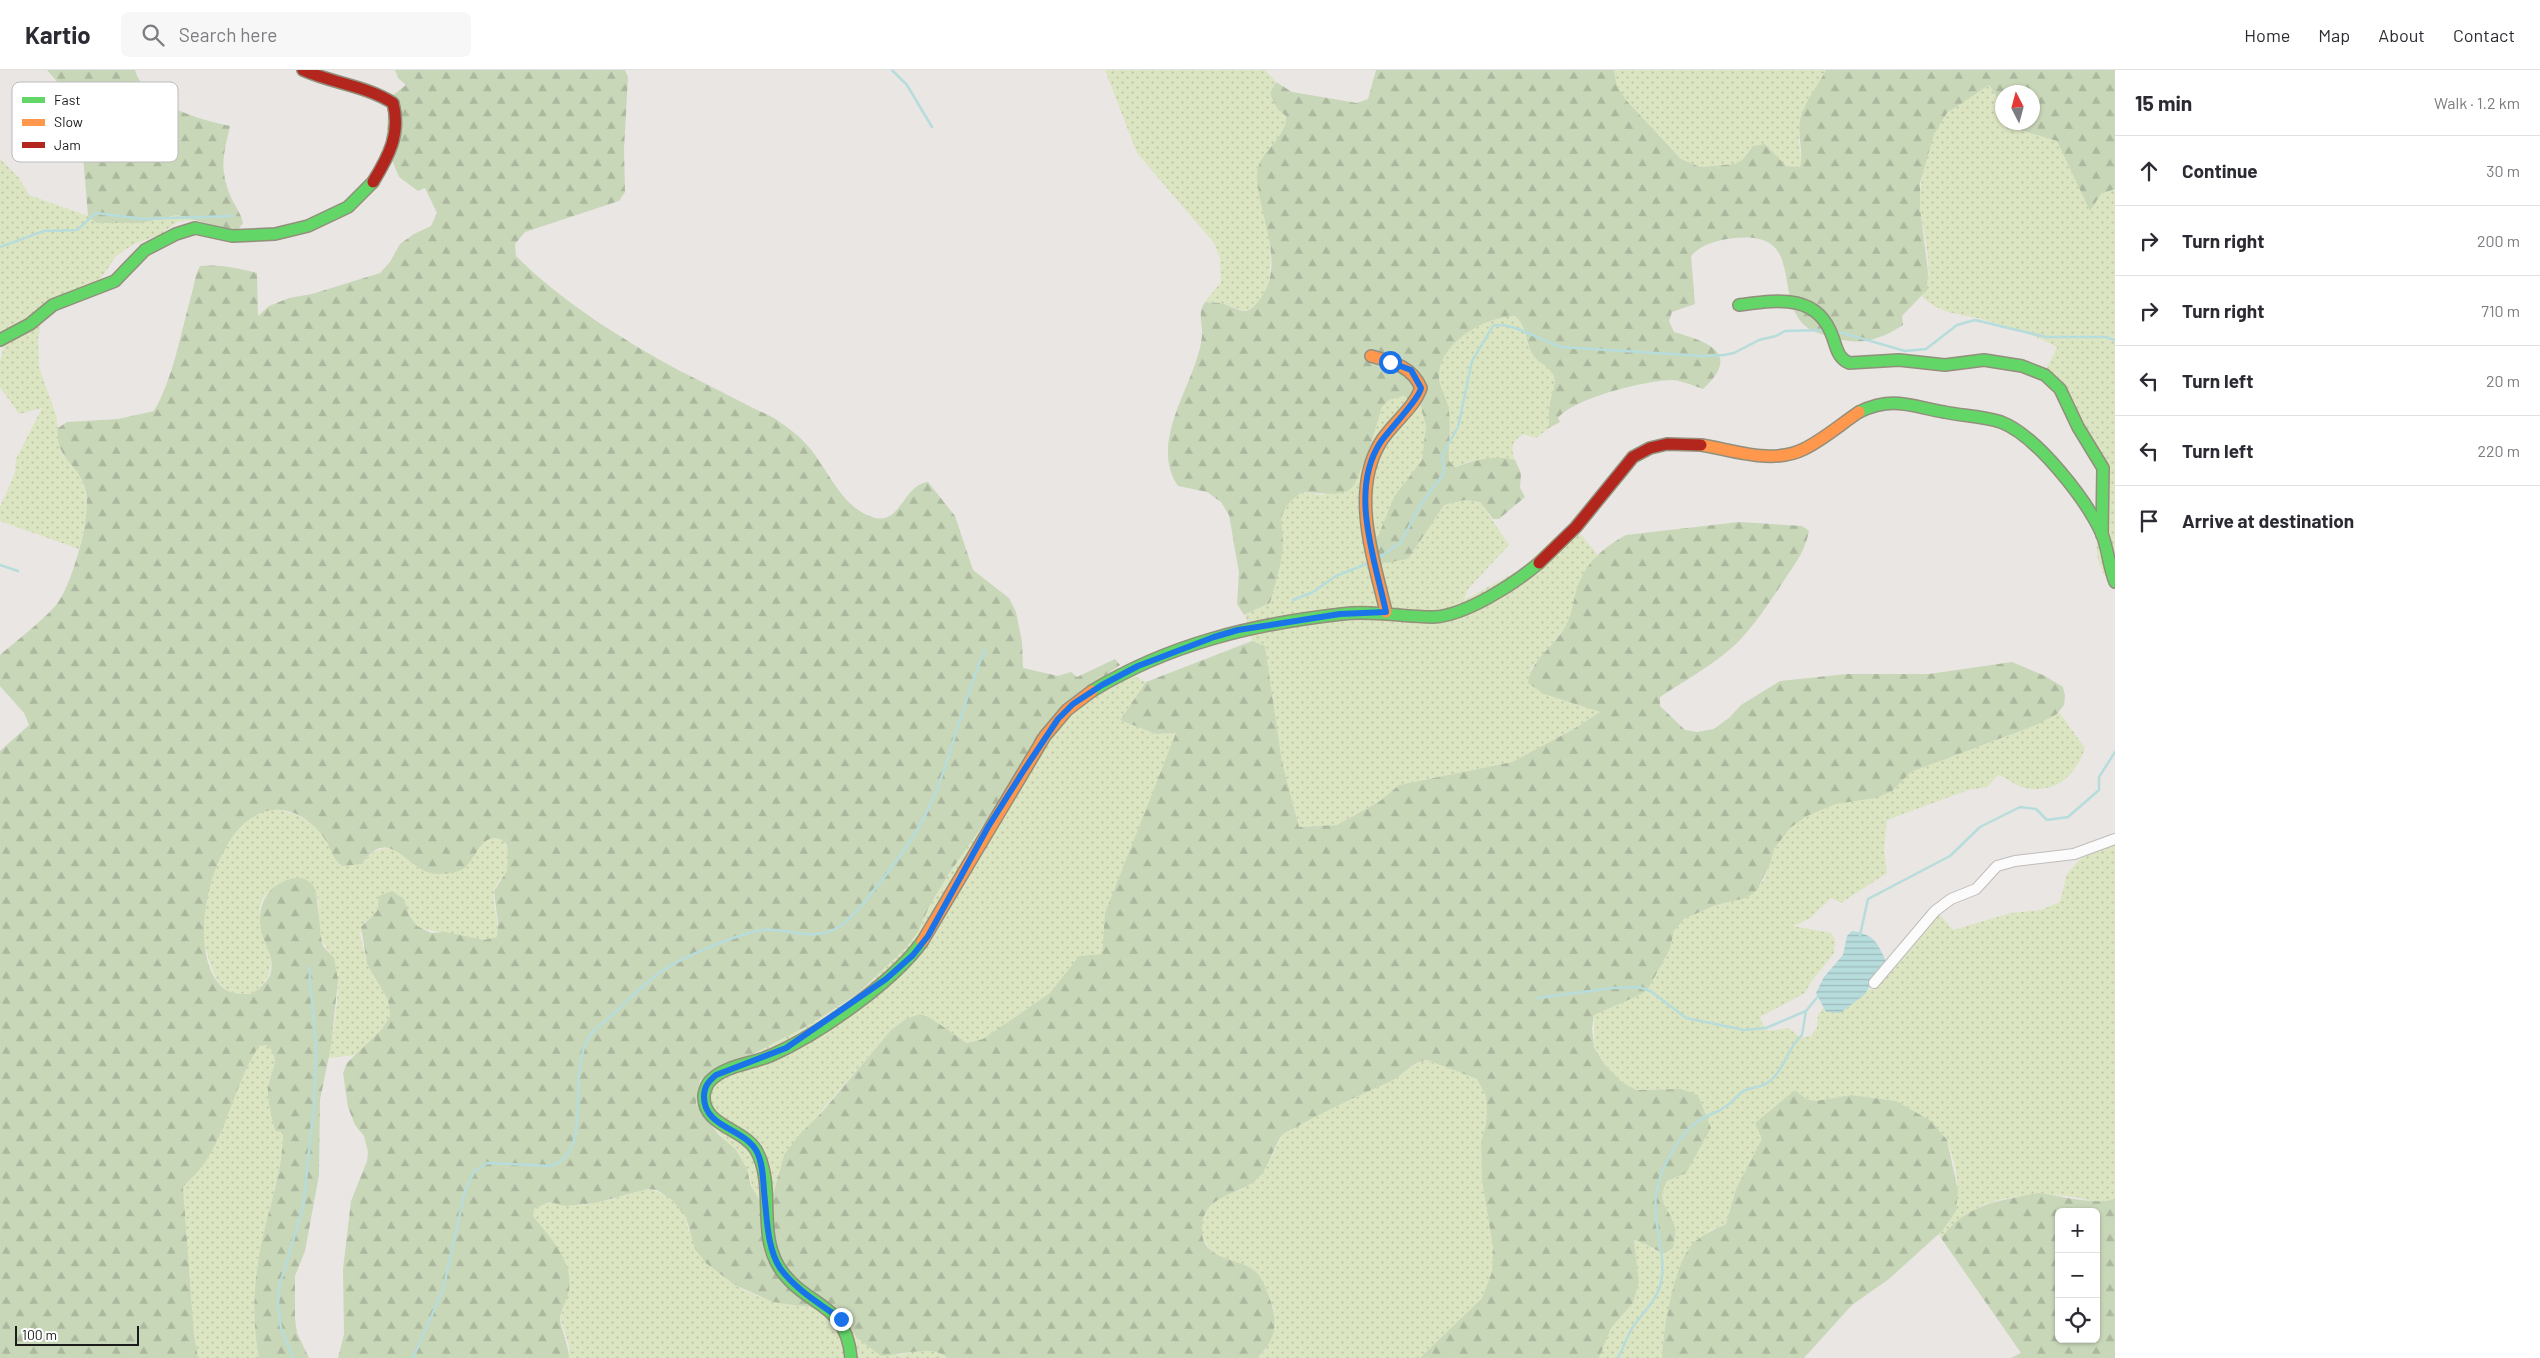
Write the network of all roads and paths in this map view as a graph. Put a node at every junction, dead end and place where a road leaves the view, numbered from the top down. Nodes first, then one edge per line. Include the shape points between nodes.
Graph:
1 (303, 70) edge
2 (1739, 305) dead end
3 (0, 340) edge
4 (1372, 356) dead end
5 (2102, 535) junction
6 (2115, 582) edge
7 (1386, 612) junction
8 (2115, 839) edge
9 (1874, 983) dead end
10 (850, 1358) edge

1 - 3 street via 382,96 393,103 396,125 392,149 381,171 363,194 348,207 292,231 243,236 195,228 176,234 146,250 115,281 53,305 30,324
2 - 5 street via 1799,301 1825,320 1839,356 1849,363 1899,360 1945,365 1984,360 2022,366 2045,375 2060,390 2103,468
4 - 7 street via 1406,367 1416,375 1421,388 1418,398 1379,444 1365,480 1370,536
5 - 6 street
5 - 7 street via 2082,500 2010,426 1919,406 1884,402 1866,408 1812,447 1796,454 1756,455 1697,444 1655,446 1642,451 1633,457 1563,541 1536,566 1481,601 1445,615
7 - 10 street via 1340,614 1238,630 1214,637 1138,666 1073,704 1058,719 1028,763 928,936 913,955 872,989 786,1048 708,1081 704,1091 706,1110 712,1118 752,1145 759,1156 767,1222 779,1267 802,1290 841,1319 849,1334
8 - 9 street via 2074,854 1997,866 1976,889 1940,906

